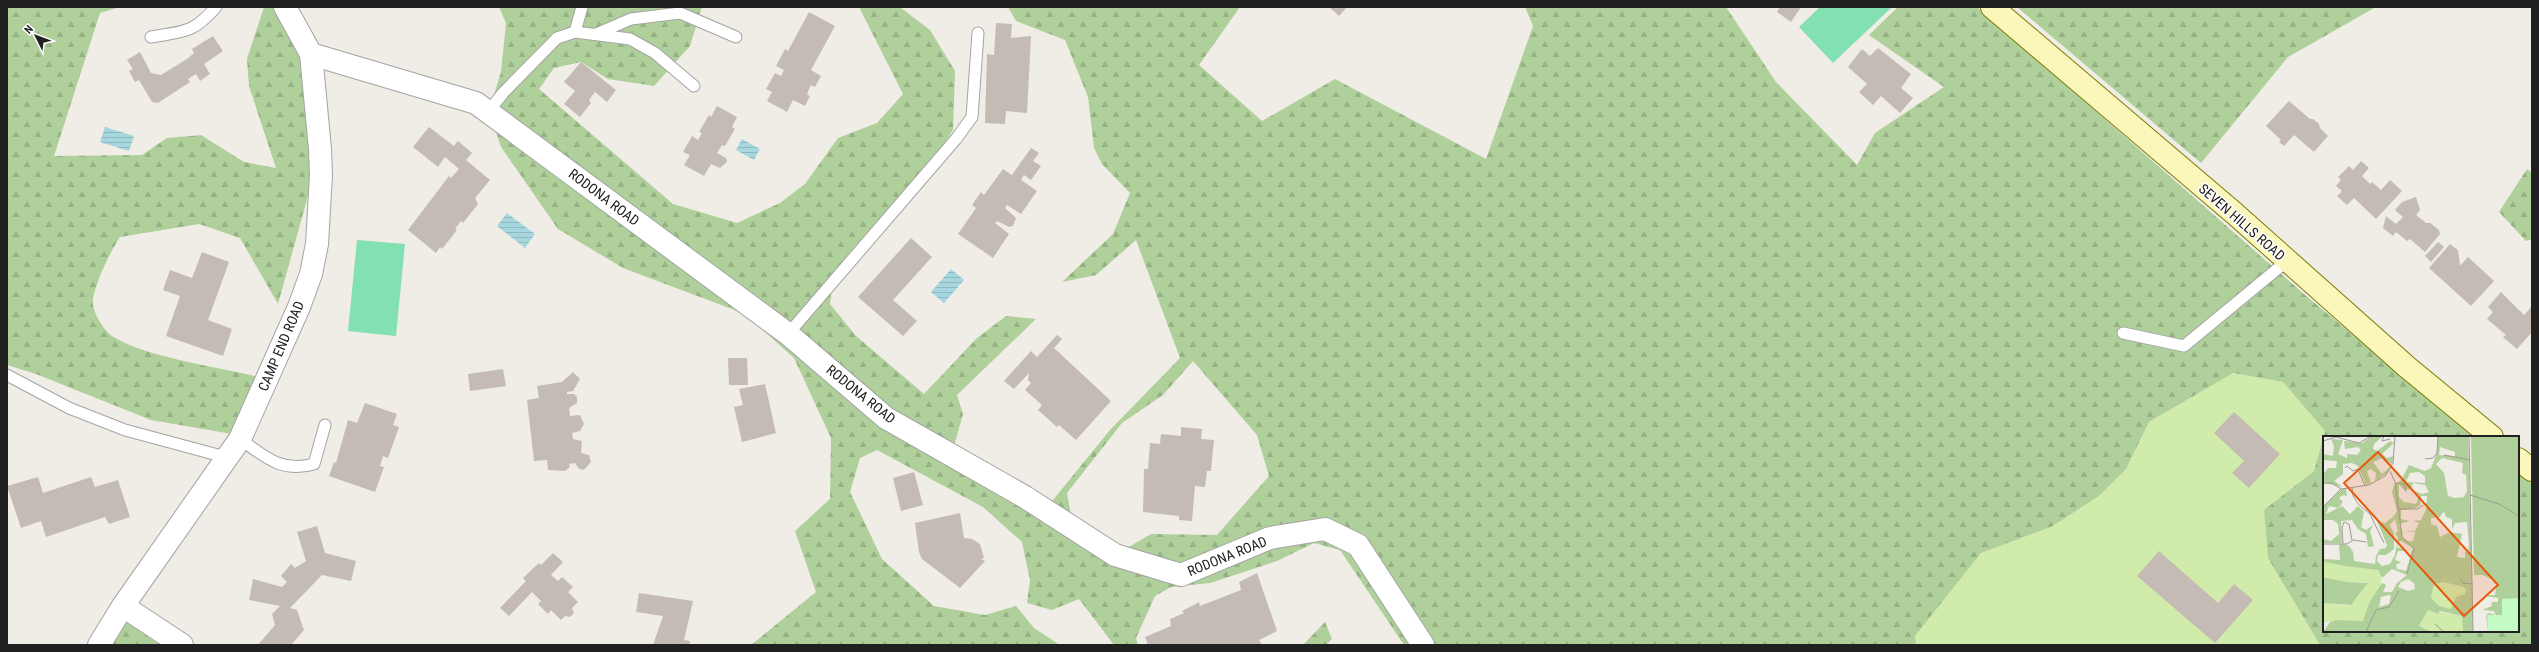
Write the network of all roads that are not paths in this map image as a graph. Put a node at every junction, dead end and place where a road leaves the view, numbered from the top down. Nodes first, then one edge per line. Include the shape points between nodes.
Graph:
1 (216, 7) edge
2 (285, 7) edge
3 (582, 7) edge
4 (1992, 7) edge
5 (575, 32) junction
6 (978, 32) dead end
7 (595, 34) junction
8 (151, 37) dead end
9 (736, 37) dead end
10 (311, 54) junction
11 (694, 86) dead end
12 (489, 112) junction
13 (2288, 261) junction
14 (2123, 332) dead end
15 (788, 334) junction
16 (7, 375) edge
17 (325, 425) dead end
18 (2491, 436) edge
19 (240, 439) junction
20 (229, 458) junction
21 (2519, 460) edge
22 (2532, 470) edge
23 (123, 606) junction
24 (98, 645) edge
25 (182, 645) edge
26 (1423, 645) edge

1 - 8 lane via 201,24 186,31
2 - 10 street, CAMP END ROAD
3 - 5 lane
4 - 13 main road, SEVEN HILLS ROAD
5 - 7 lane
5 - 12 lane via 558,38 503,93
6 - 15 lane via 972,117 956,139
7 - 9 lane via 631,19 680,13
7 - 11 lane via 630,38 655,53
10 - 12 street, RODONA ROAD via 476,102
10 - 19 street, CAMP END ROAD via 321,175 311,274 299,307
12 - 15 street, RODONA ROAD
13 - 14 lane via 2184,346
13 - 18 main road, SEVEN HILLS ROAD via 2407,367
15 - 26 street, RODONA ROAD via 886,418 1046,510 1115,555 1181,575 1270,538 1325,529 1345,538 1358,545
16 - 20 lane via 69,408 125,430
17 - 19 lane via 314,464 300,468 283,466
19 - 20 street, CAMP END ROAD
20 - 23 street, CAMP END ROAD
21 - 22 main road
23 - 24 street, CAMP END ROAD
23 - 25 street

